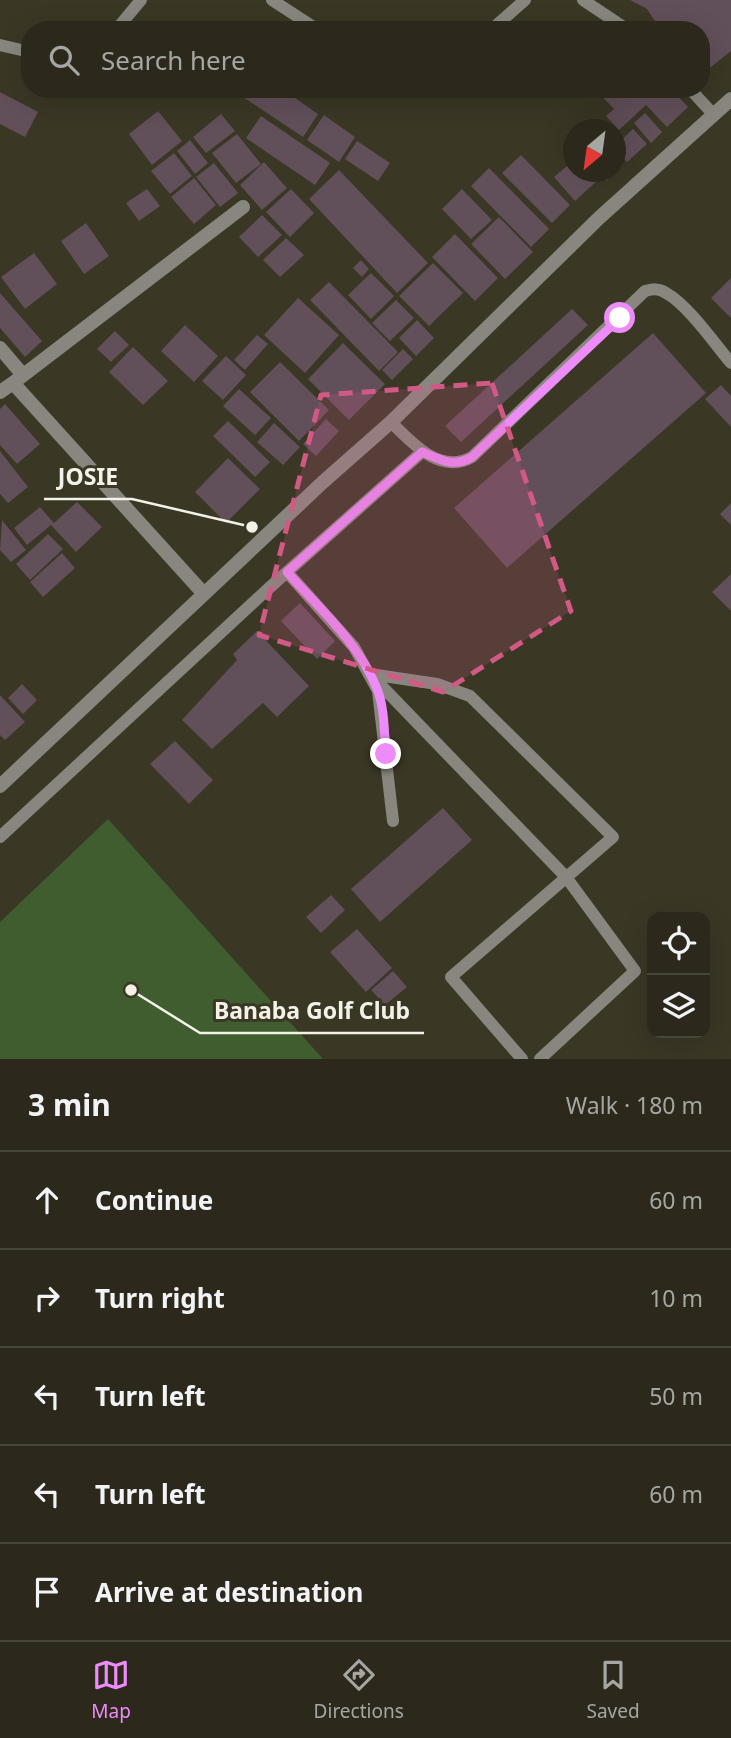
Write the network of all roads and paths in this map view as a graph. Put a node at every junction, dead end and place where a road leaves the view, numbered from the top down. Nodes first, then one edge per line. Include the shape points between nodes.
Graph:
1 (141, 0) edge
2 (272, 0) edge
3 (525, 0) edge
4 (583, 0) edge
5 (124, 21) edge
6 (304, 21) edge
7 (501, 21) edge
8 (618, 21) edge
9 (0, 45) edge
10 (21, 50) edge
11 (698, 98) edge
12 (731, 99) edge
13 (714, 115) junction
14 (243, 207) dead end
15 (0, 348) edge
16 (731, 363) edge
17 (18, 379) junction
18 (0, 392) edge
19 (391, 422) junction
20 (422, 452) junction
21 (287, 572) junction
22 (204, 594) junction
23 (370, 674) junction
24 (0, 786) edge
25 (394, 821) dead end
26 (0, 838) edge
27 (566, 877) junction
28 (522, 1059) edge
29 (540, 1059) edge

1 - 5 lane
2 - 6 lane
3 - 7 lane
4 - 8 lane
9 - 10 lane
11 - 13 lane
12 - 13 street
13 - 19 street via 599,218
14 - 17 street
15 - 17 street
16 - 20 lane via 680,304 654,288 645,291 472,457 462,463 447,462
17 - 18 street
17 - 22 street
19 - 20 lane
19 - 22 street
20 - 21 lane
21 - 23 lane via 354,647
21 - 26 lane
22 - 24 street
23 - 25 lane via 382,710
23 - 27 lane
23 - 27 lane via 438,684 470,696 613,837
27 - 28 lane via 451,976
27 - 29 lane via 635,971

